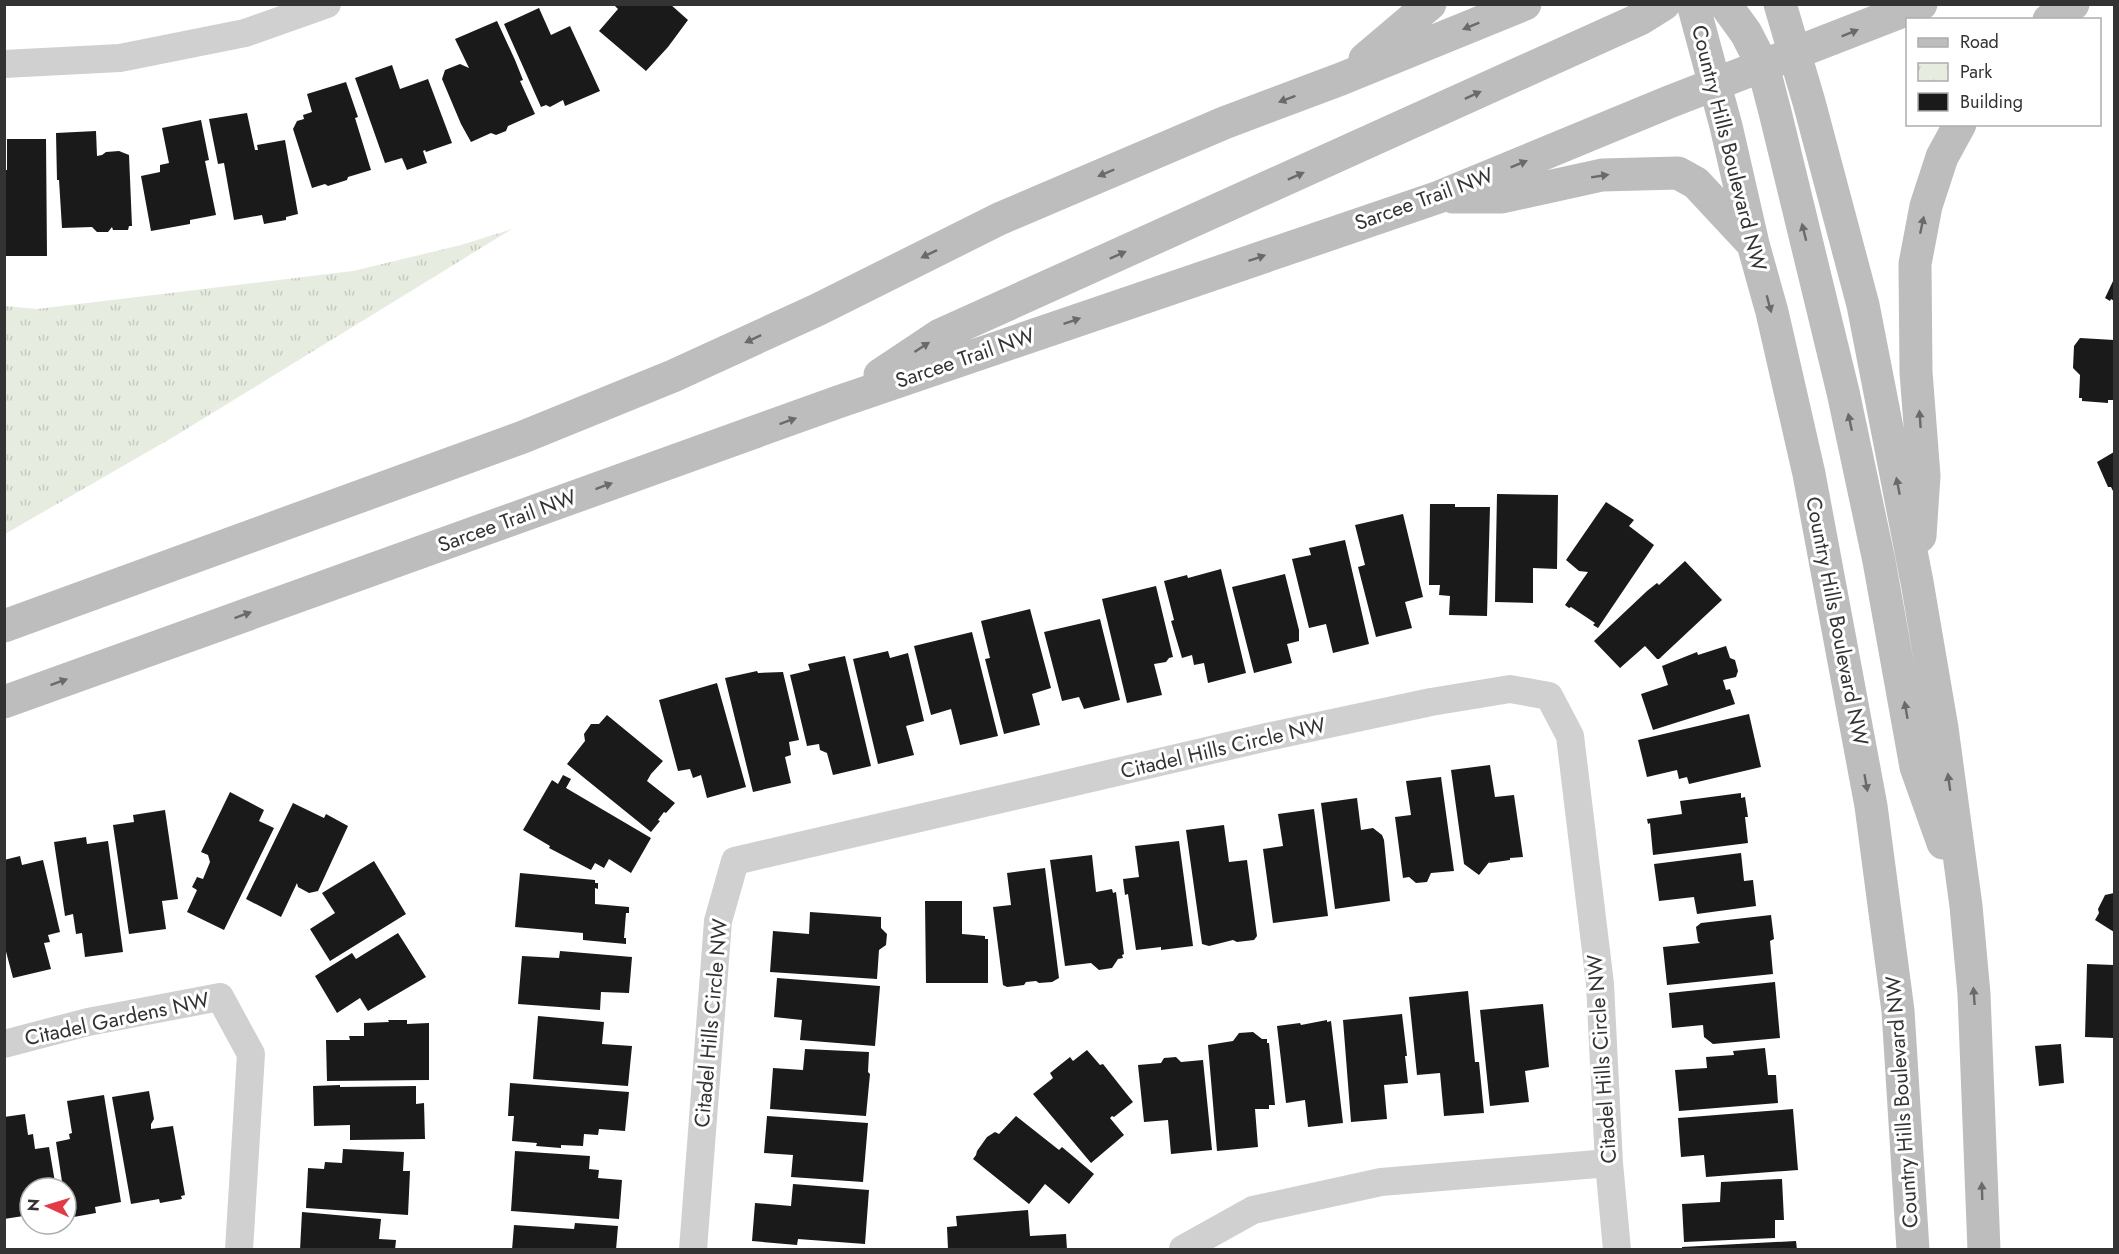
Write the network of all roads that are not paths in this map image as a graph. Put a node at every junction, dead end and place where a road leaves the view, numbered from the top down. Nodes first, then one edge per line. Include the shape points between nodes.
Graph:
1 (327, 4) edge
2 (1430, 4) edge
3 (1525, 4) edge
4 (1664, 4) edge
5 (1693, 4) edge
6 (1725, 4) edge
7 (1921, 4) edge
8 (2073, 4) edge
9 (1767, 13) edge
10 (2052, 18) edge
11 (1795, 53) junction
12 (4, 63) edge
13 (1763, 66) junction
14 (1341, 79) junction
15 (1714, 84) junction
16 (1959, 126) edge
17 (1439, 197) junction
18 (1753, 244) junction
19 (838, 402) junction
20 (1917, 582) junction
21 (4, 626) edge
22 (4, 702) edge
23 (1966, 906) junction
24 (4, 1044) edge
25 (1609, 1163) junction
26 (1184, 1249) edge
27 (239, 1250) edge
28 (693, 1250) edge
29 (1617, 1250) edge
30 (1913, 1250) edge
31 (1984, 1250) edge

1 - 12 street via 245,33 120,58
2 - 14 main road
3 -> 14 main road
19 -> 4 main road via 940,335 1630,24
5 - 15 main road, Country Hills Boulevard NW
6 - 9 main road
11 -> 7 main road, Sarcee Trail NW
8 - 10 main road
9 - 11 main road
9 - 13 main road
9 - 15 main road via 1736,43
11 - 13 main road, Sarcee Trail NW
20 -> 11 main road via 1863,305
13 - 15 main road, Sarcee Trail NW
23 -> 13 main road via 1917,767 1843,392
14 -> 21 main road via 1224,123 999,219 673,376 523,437
17 -> 15 main road, Sarcee Trail NW
15 - 18 main road, Country Hills Boulevard NW
20 -> 16 main road via 1924,476 1916,372 1914,264 1926,206
17 -> 18 main road via 1503,197 1602,175 1678,173 1696,183
19 -> 17 main road, Sarcee Trail NW
18 -> 30 main road, Country Hills Boulevard NW via 1809,474 1870,806 1898,1011
22 -> 19 main road, Sarcee Trail NW
23 -> 20 main road
31 -> 23 main road via 1974,994
24 - 27 street, Citadel Gardens NW via 88,1022 220,997 251,1054
25 - 26 street via 1381,1182 1253,1209
25 - 28 street, Citadel Hills Circle NW via 1600,984 1570,736 1549,696 1510,689 1267,737 735,861 718,921
25 - 29 street, Citadel Hills Circle NW

